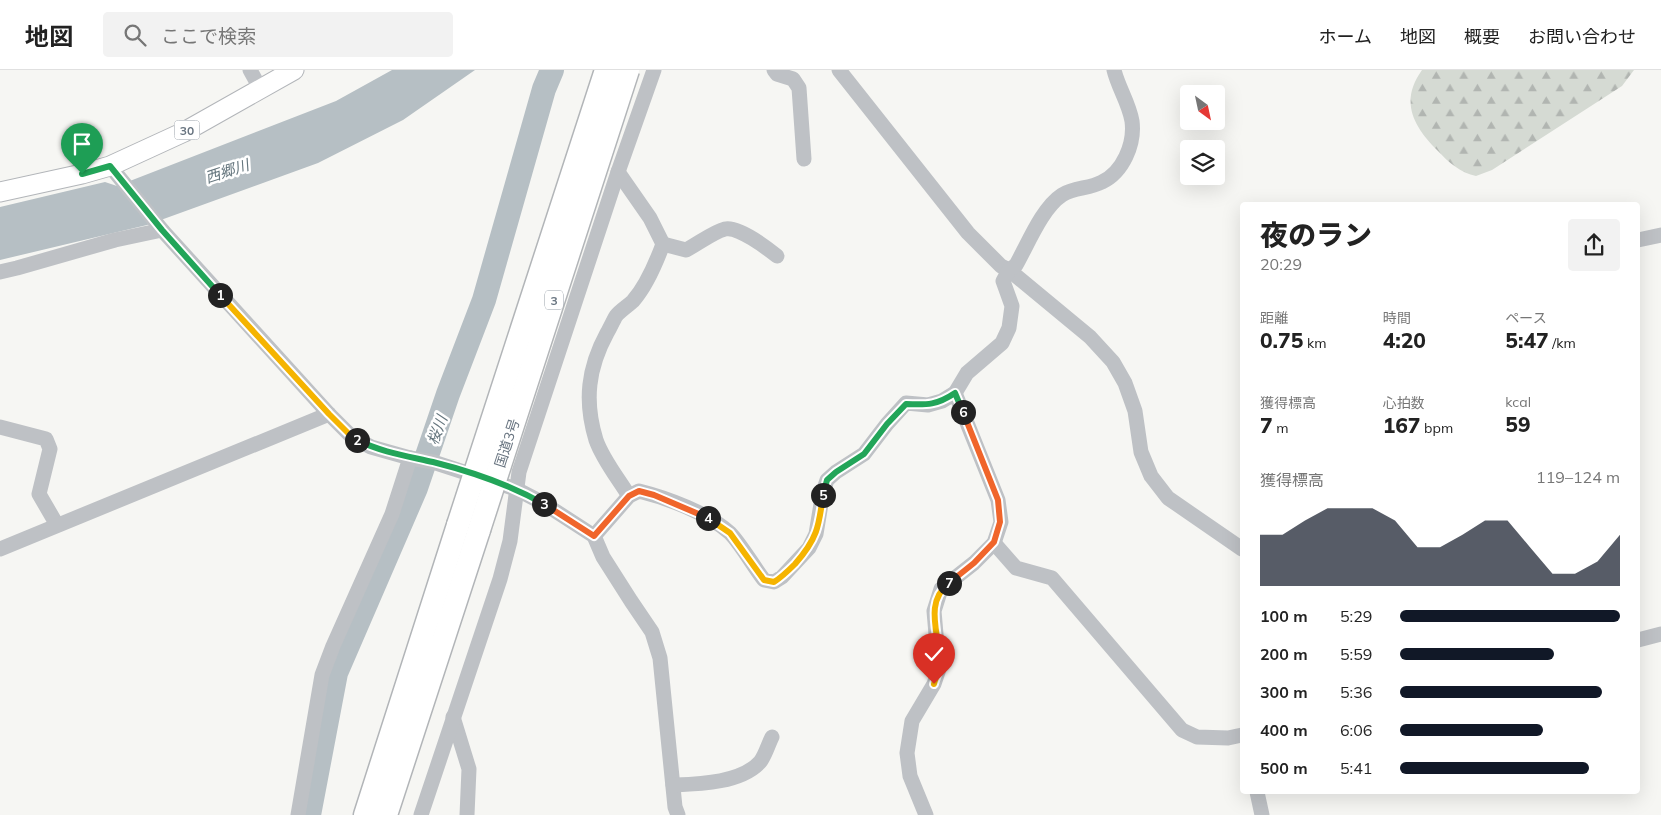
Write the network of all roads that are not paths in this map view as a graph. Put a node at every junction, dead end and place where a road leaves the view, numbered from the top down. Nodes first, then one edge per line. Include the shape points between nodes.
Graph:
1 (250, 70) edge
2 (294, 70) edge
3 (606, 70) edge
4 (628, 70) edge
5 (654, 70) edge
6 (774, 70) edge
7 (839, 70) edge
8 (1114, 70) edge
9 (261, 90) junction
10 (804, 159) dead end
11 (115, 172) junction
12 (618, 172) junction
13 (0, 192) edge
14 (160, 228) junction
15 (1661, 235) edge
16 (1640, 240) edge
17 (663, 244) junction
18 (777, 256) dead end
19 (1009, 270) junction
20 (0, 272) edge
21 (955, 393) junction
22 (329, 414) junction
23 (0, 427) edge
24 (414, 459) junction
25 (516, 489) junction
26 (629, 496) junction
27 (57, 525) junction
28 (469, 528) junction
29 (594, 536) junction
30 (994, 542) junction
31 (1240, 548) edge
32 (0, 549) edge
33 (1661, 634) edge
34 (1640, 639) edge
35 (453, 717) junction
36 (1240, 735) edge
37 (772, 737) dead end
38 (673, 785) junction
39 (1257, 794) edge
40 (298, 815) edge
41 (365, 815) edge
42 (386, 815) edge
43 (421, 815) edge
44 (467, 815) edge
45 (678, 815) edge
46 (926, 815) edge
47 (1262, 815) edge

1 - 9 street
2 - 9 main road, 30
3 - 28 highway, 国道3号 / 3, bridge
4 - 28 highway, 国道3号 / 3, bridge
5 - 12 street
6 - 10 street via 793,79 799,88
7 - 19 street via 968,233
8 - 19 street via 1132,120 1126,158 1117,172 1103,182 1073,190 1049,206 1016,265
9 - 11 main road, 30
11 - 13 main road, 30 via 82,174
11 - 14 street
12 - 17 street via 650,218
12 - 25 street
14 - 20 street
14 - 22 street
15 - 16 street
17 - 18 street via 686,250 726,228 756,241
17 - 26 street via 642,288 616,316 601,344 588,390 596,441
19 - 21 street via 1003,281 1012,306 1009,328 1002,343 966,372
19 - 31 street via 1090,337 1113,362 1125,383 1134,411 1141,452 1151,476 1168,498
21 - 26 street via 928,405 906,404 864,454 827,480 813,541 774,582 764,580 730,533 706,516 639,491
21 - 30 street via 998,500 1000,522
22 - 24 street via 352,437 371,447
22 - 27 street
23 - 27 street via 46,439 50,449 39,494
24 - 25 street
24 - 40 street via 322,675
25 - 29 street
25 - 35 street via 510,541 500,580
26 - 29 street
27 - 32 street
28 - 41 highway, 国道3号 / 3
28 - 42 highway, 国道3号 / 3
29 - 38 street via 603,557 652,632 660,658
30 - 36 street via 1016,568 1052,578 1182,730 1197,737
30 - 46 street via 941,589 934,611 939,669 912,721 907,753 910,776
33 - 34 street
35 - 43 street
35 - 44 street via 469,769
37 - 38 street via 760,762 733,778
38 - 45 street
39 - 47 street

